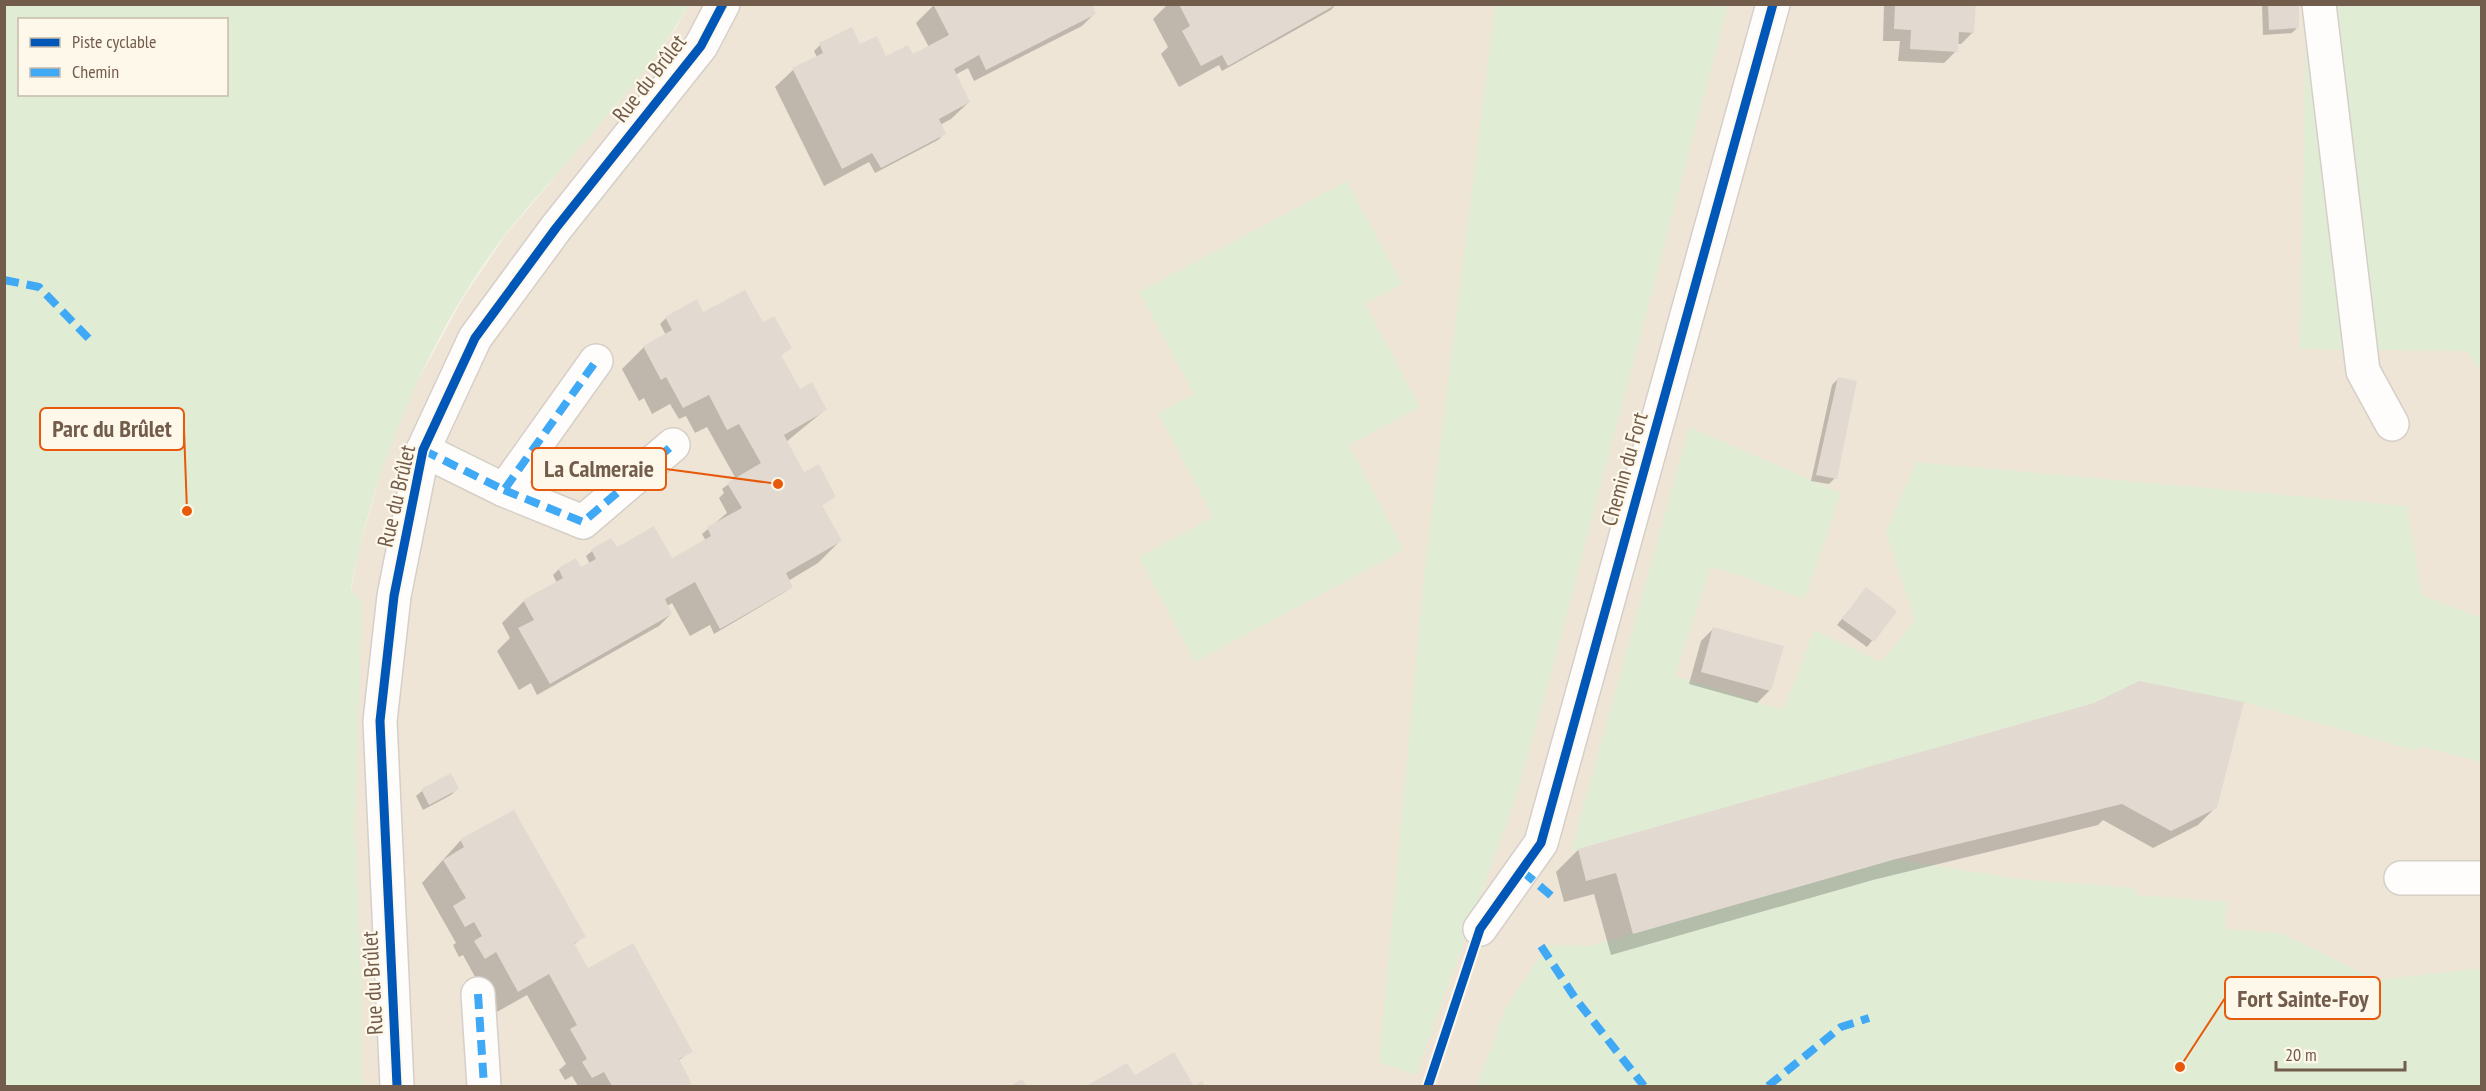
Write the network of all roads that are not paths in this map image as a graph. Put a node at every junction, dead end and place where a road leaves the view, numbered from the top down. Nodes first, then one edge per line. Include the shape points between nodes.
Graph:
1 (723, 4) edge
2 (1773, 4) edge
3 (2319, 4) edge
4 (596, 361) dead end
5 (2392, 424) dead end
6 (673, 445) dead end
7 (423, 450) junction
8 (504, 490) junction
9 (2401, 878) dead end
10 (2481, 878) edge
11 (1480, 929) dead end
12 (478, 994) dead end
13 (397, 1086) edge
14 (484, 1086) edge

1 - 7 street, Rue du Brûlet via 701,46 556,228 475,338
2 - 11 street, Chemin du Fort via 1540,843
3 - 5 street via 2363,371
4 - 8 street
6 - 8 street via 584,522
7 - 8 street
7 - 13 street, Rue du Brûlet via 394,596 380,721
9 - 10 street
12 - 14 street

